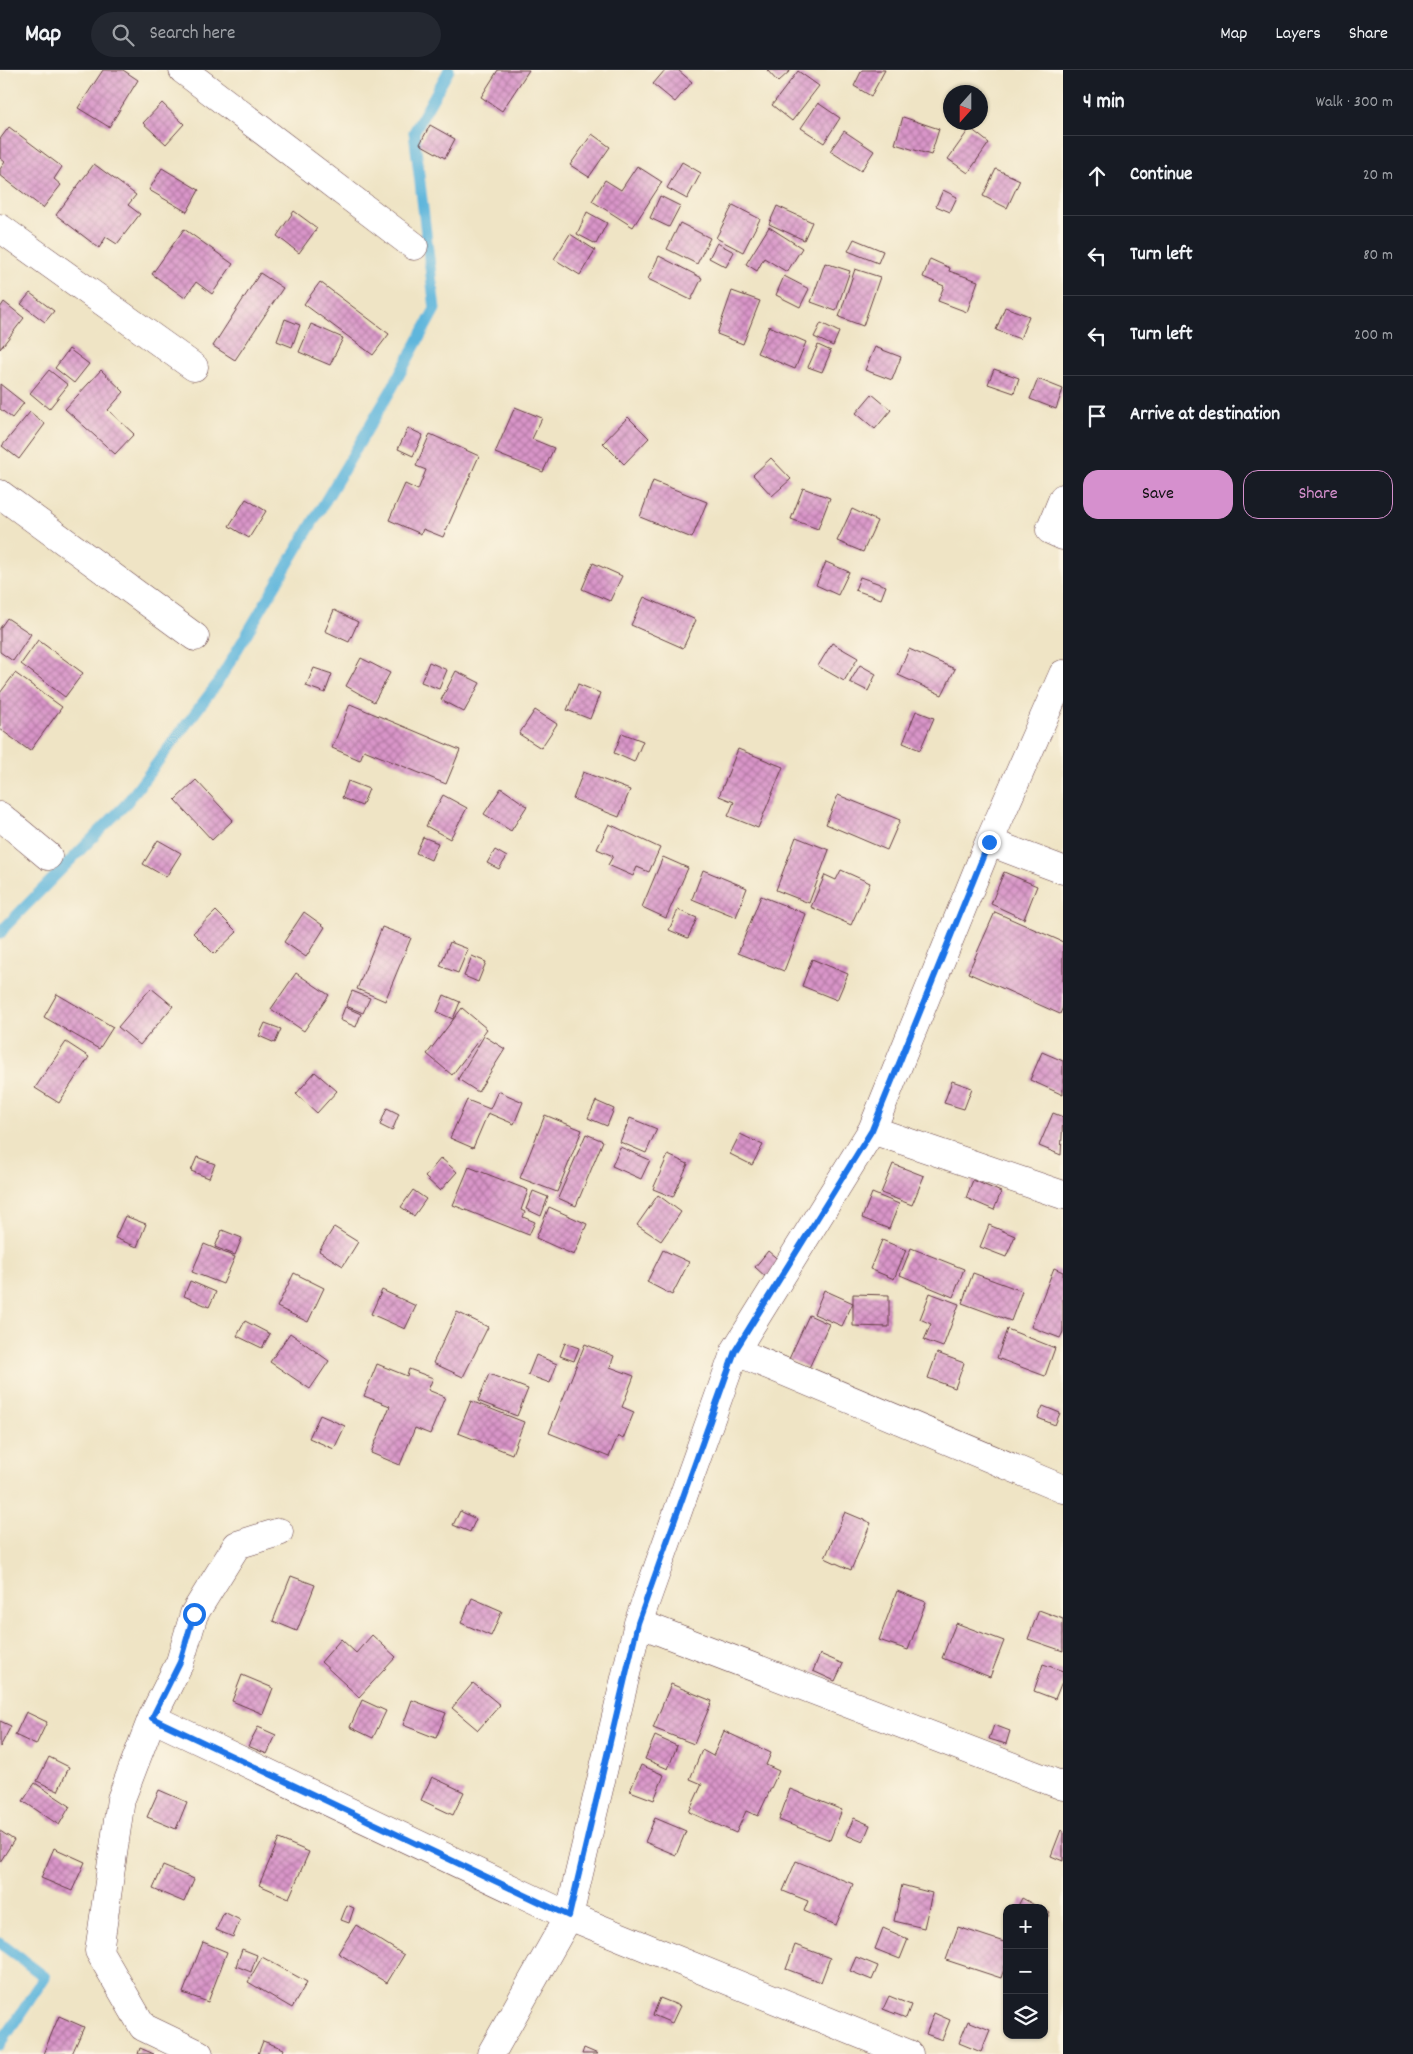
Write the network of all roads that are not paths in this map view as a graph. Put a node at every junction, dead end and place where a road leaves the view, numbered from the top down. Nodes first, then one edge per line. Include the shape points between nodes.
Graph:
1 (183, 70) edge
2 (0, 228) edge
3 (414, 246) dead end
4 (194, 367) dead end
5 (0, 494) edge
6 (1063, 498) edge
7 (1063, 536) edge
8 (195, 637) dead end
9 (1063, 674) edge
10 (0, 816) edge
11 (989, 842) junction
12 (48, 856) dead end
13 (1063, 870) edge
14 (872, 1130) junction
15 (1063, 1194) edge
16 (735, 1351) junction
17 (1063, 1489) edge
18 (279, 1532) dead end
19 (638, 1623) junction
20 (152, 1718) junction
21 (1063, 1786) edge
22 (569, 1916) junction
23 (199, 2054) edge
24 (491, 2054) edge
25 (908, 2054) edge

1 - 3 street
2 - 4 street
5 - 8 street
6 - 7 street via 1050,530
9 - 11 street
10 - 12 street
11 - 13 street
11 - 14 street
14 - 15 street
14 - 16 street
16 - 17 street
16 - 19 street
18 - 20 street via 237,1545 194,1614 180,1662
19 - 21 street
19 - 22 street
20 - 22 street
20 - 23 street via 121,1799 99,1951 143,2027
22 - 24 street
22 - 25 street

